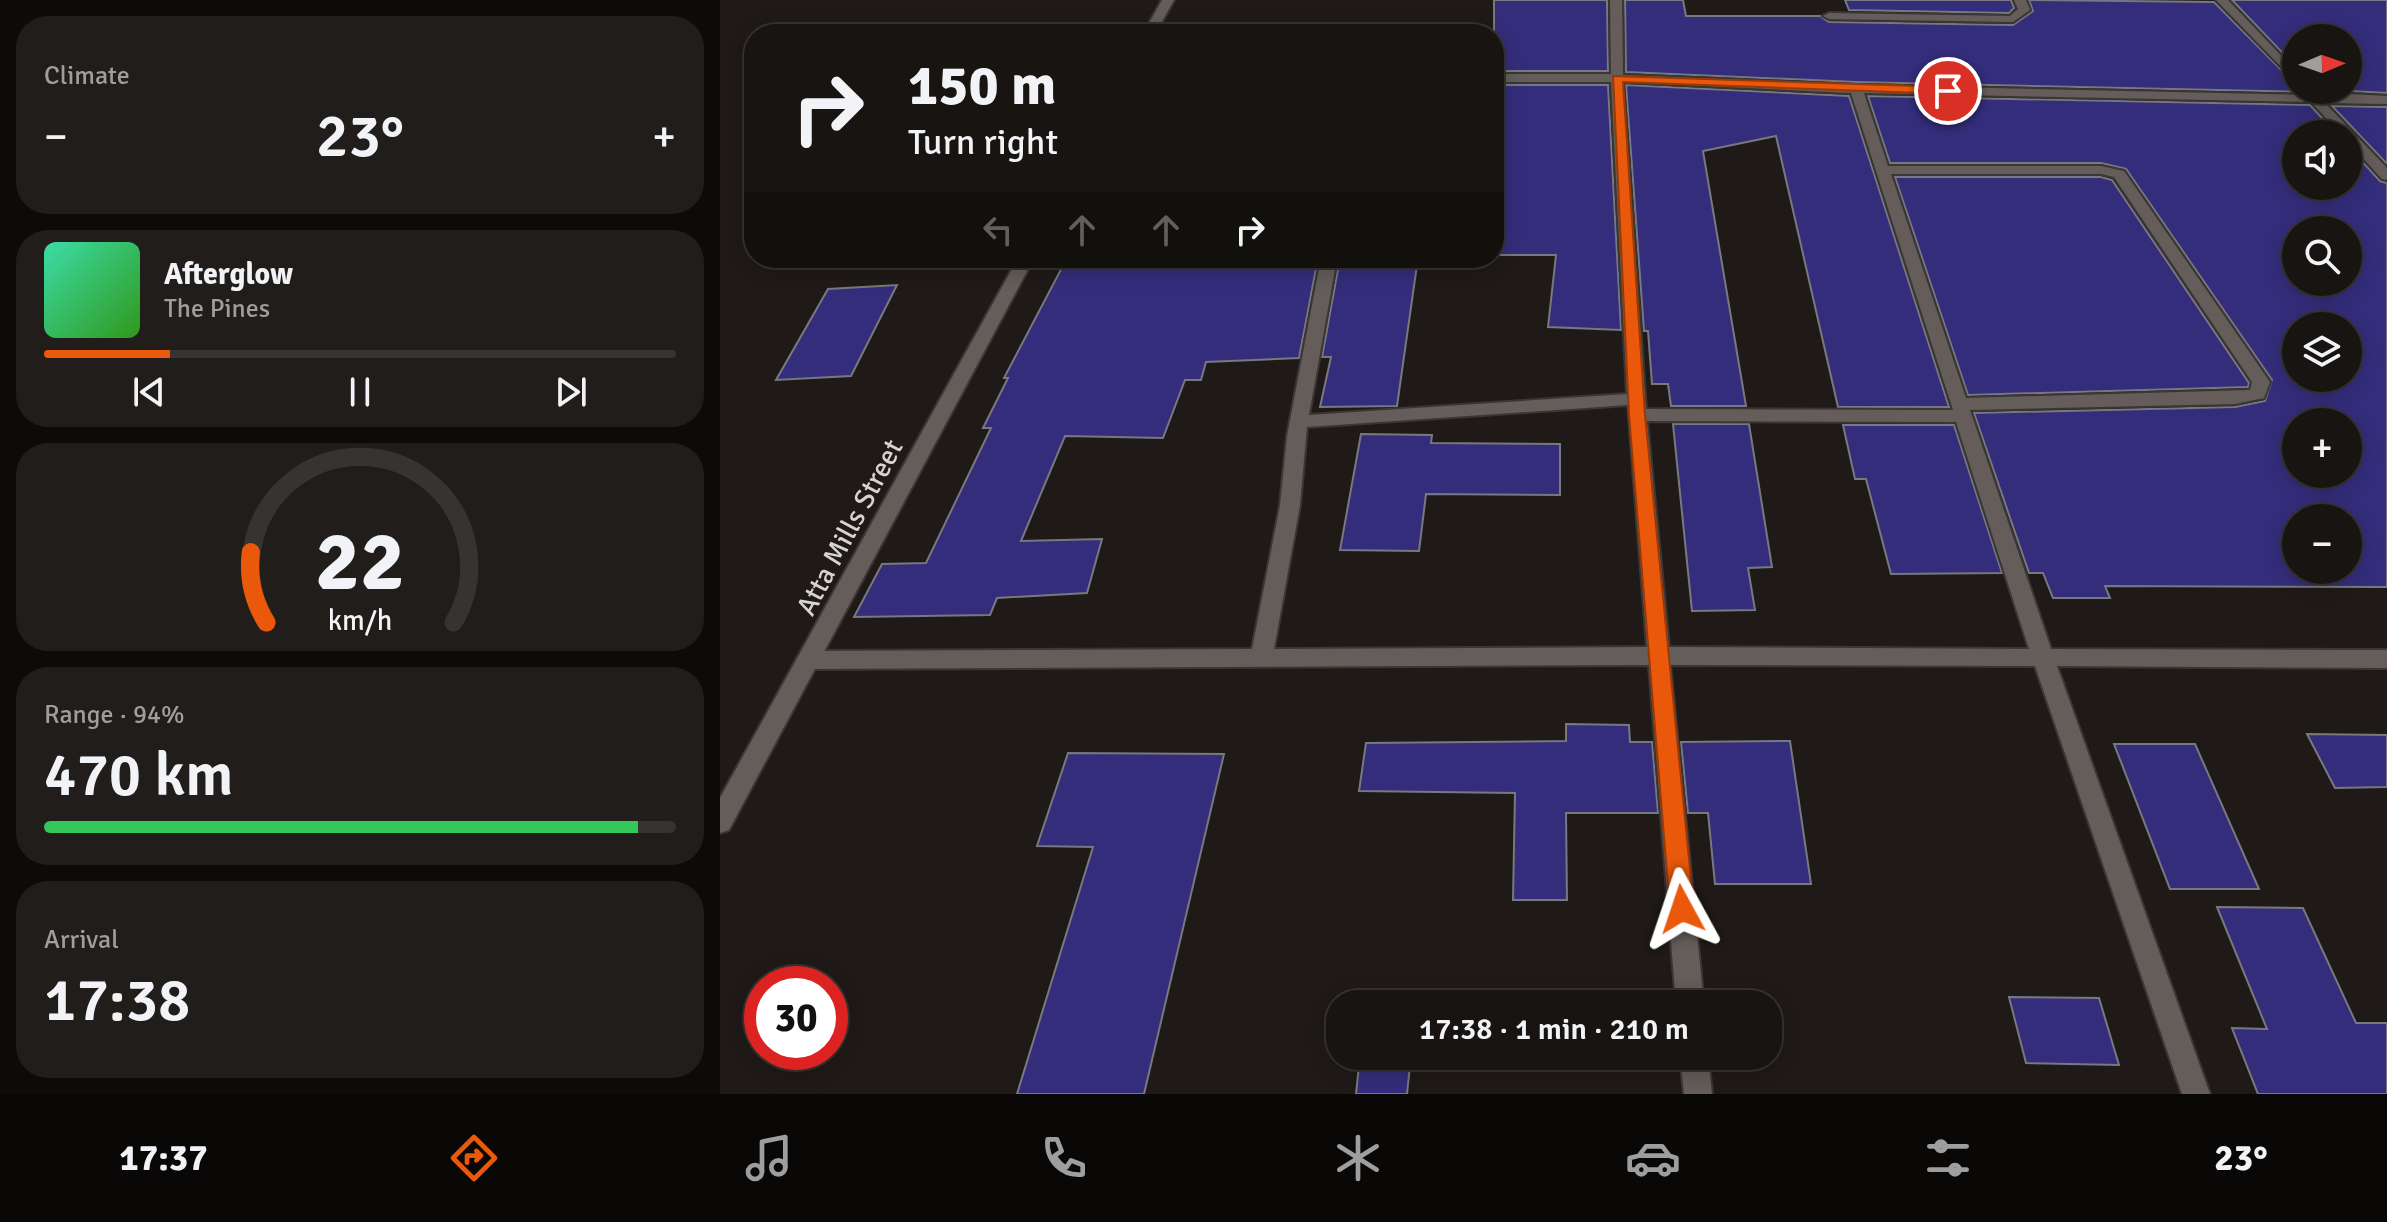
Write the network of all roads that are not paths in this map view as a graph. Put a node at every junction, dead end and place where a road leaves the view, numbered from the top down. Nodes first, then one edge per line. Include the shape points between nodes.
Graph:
1 (1168, 0) edge
2 (1616, 0) edge
3 (2020, 0) edge
4 (2222, 0) edge
5 (1829, 16) dead end
6 (1155, 24) edge
7 (2282, 63) edge
8 (1504, 78) edge
9 (1617, 78) junction
10 (1856, 89) junction
11 (2282, 95) edge
12 (2362, 98) edge
13 (2387, 100) edge
14 (2320, 104) edge
15 (2335, 120) edge
16 (2362, 149) edge
17 (1882, 170) junction
18 (2387, 176) edge
19 (1021, 268) edge
20 (1327, 268) edge
21 (1637, 407) junction
22 (1962, 410) junction
23 (1299, 422) junction
24 (1660, 656) junction
25 (1261, 658) junction
26 (2043, 658) junction
27 (2387, 659) edge
28 (809, 660) junction
29 (720, 822) edge
30 (1689, 990) edge
31 (1695, 1070) edge
32 (1698, 1094) edge
33 (2196, 1094) edge

1 - 6 street
2 - 9 street
3 - 5 street via 2024,10 2013,19
4 - 7 street
8 - 9 street
9 - 10 street
9 - 21 street
10 - 11 street
10 - 17 street
12 - 13 street
14 - 15 street
16 - 18 street
17 - 22 street
17 - 22 street via 2119,174 2261,382 2258,394 2235,398
19 - 28 street, Atta Mills Street
20 - 23 street
21 - 22 street
21 - 23 street
21 - 24 street
22 - 26 street
23 - 25 street via 1290,505
24 - 25 street
24 - 26 street
24 - 30 street
25 - 28 street
26 - 27 street
26 - 33 street
28 - 29 street, Atta Mills Street
31 - 32 street

